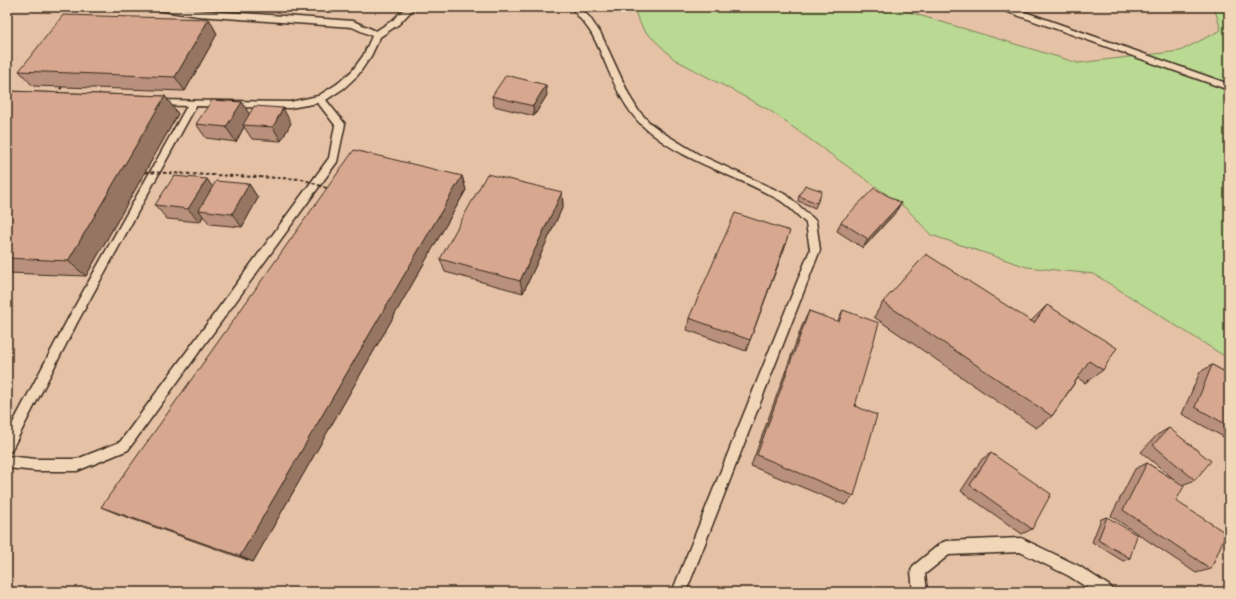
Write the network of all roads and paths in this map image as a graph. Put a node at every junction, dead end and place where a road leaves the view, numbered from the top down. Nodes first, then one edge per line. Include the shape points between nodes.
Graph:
1 (156, 7) edge
2 (410, 7) edge
3 (575, 7) edge
4 (1003, 7) edge
5 (377, 35) junction
6 (62, 87) edge
7 (1229, 87) edge
8 (54, 98) edge
9 (320, 99) junction
10 (147, 102) edge
11 (193, 104) junction
12 (145, 172) dead end
13 (334, 191) edge
14 (7, 447) edge
15 (7, 462) edge
16 (679, 592) edge
17 (920, 592) edge
18 (1106, 592) edge

1 - 5 lane via 198,13 353,24
2 - 5 lane via 396,22
3 - 16 lane via 583,14 600,40 624,98 646,125 684,151 785,199 811,221 815,250
4 - 7 lane
5 - 9 lane via 368,57 351,78
6 - 8 path, bridge
9 - 11 lane via 290,105
9 - 15 lane via 340,124 334,159 124,446 77,465
10 - 11 lane
11 - 14 lane via 74,318
12 - 13 path, bridge via 302,179
17 - 18 lane via 918,571 946,548 1021,545 1074,571

